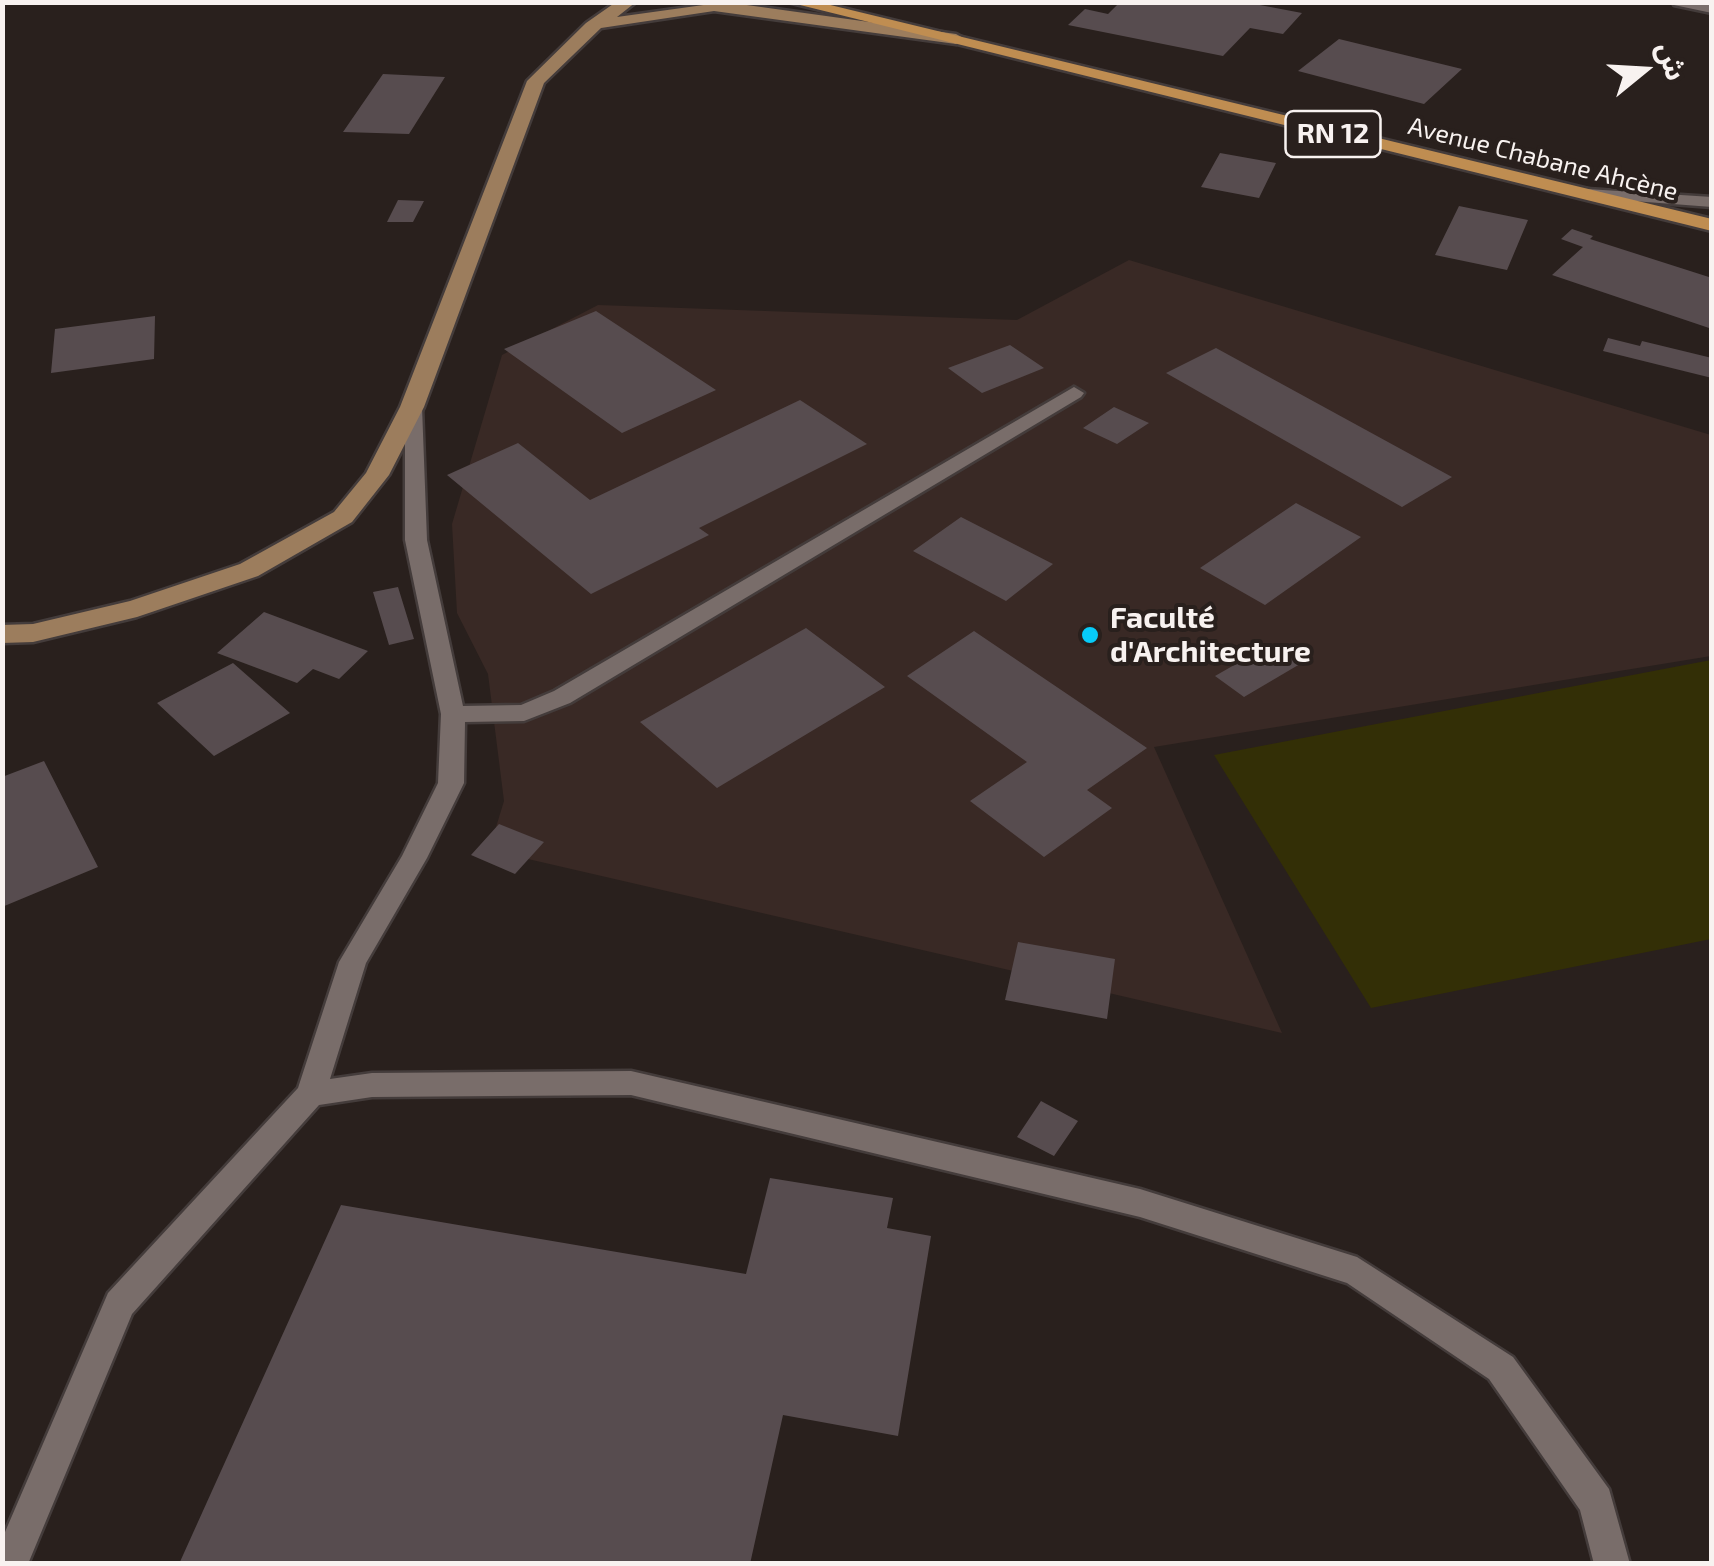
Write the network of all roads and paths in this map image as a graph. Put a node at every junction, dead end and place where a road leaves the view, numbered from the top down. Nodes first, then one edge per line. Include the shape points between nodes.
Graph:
1 (596, 2) edge
2 (628, 2) edge
3 (796, 2) edge
4 (1679, 2) edge
5 (1712, 9) edge
6 (592, 27) junction
7 (956, 40) junction
8 (1584, 194) junction
9 (1712, 202) edge
10 (1712, 225) edge
11 (1074, 393) dead end
12 (412, 406) junction
13 (2, 634) edge
14 (453, 714) junction
15 (311, 1094) junction
16 (10, 1564) edge
17 (1612, 1564) edge

1 - 6 main road
2 - 6 main road
3 - 7 main road, RN 12
4 - 5 lane
6 - 7 main road via 714,6
6 - 12 main road via 536,82
7 - 8 main road, Avenue Chabane Ahcène / RN 12
8 - 9 lane
8 - 10 main road, Avenue Chabane Ahcène / RN 12
11 - 14 lane via 562,697 524,713
12 - 13 main road via 377,475 343,517 296,544 249,570 136,608
12 - 14 lane via 416,540
14 - 15 lane via 451,782 353,962
15 - 16 lane via 120,1304
15 - 17 lane via 372,1085 631,1083 1140,1203 1357,1272 1501,1368 1596,1502

